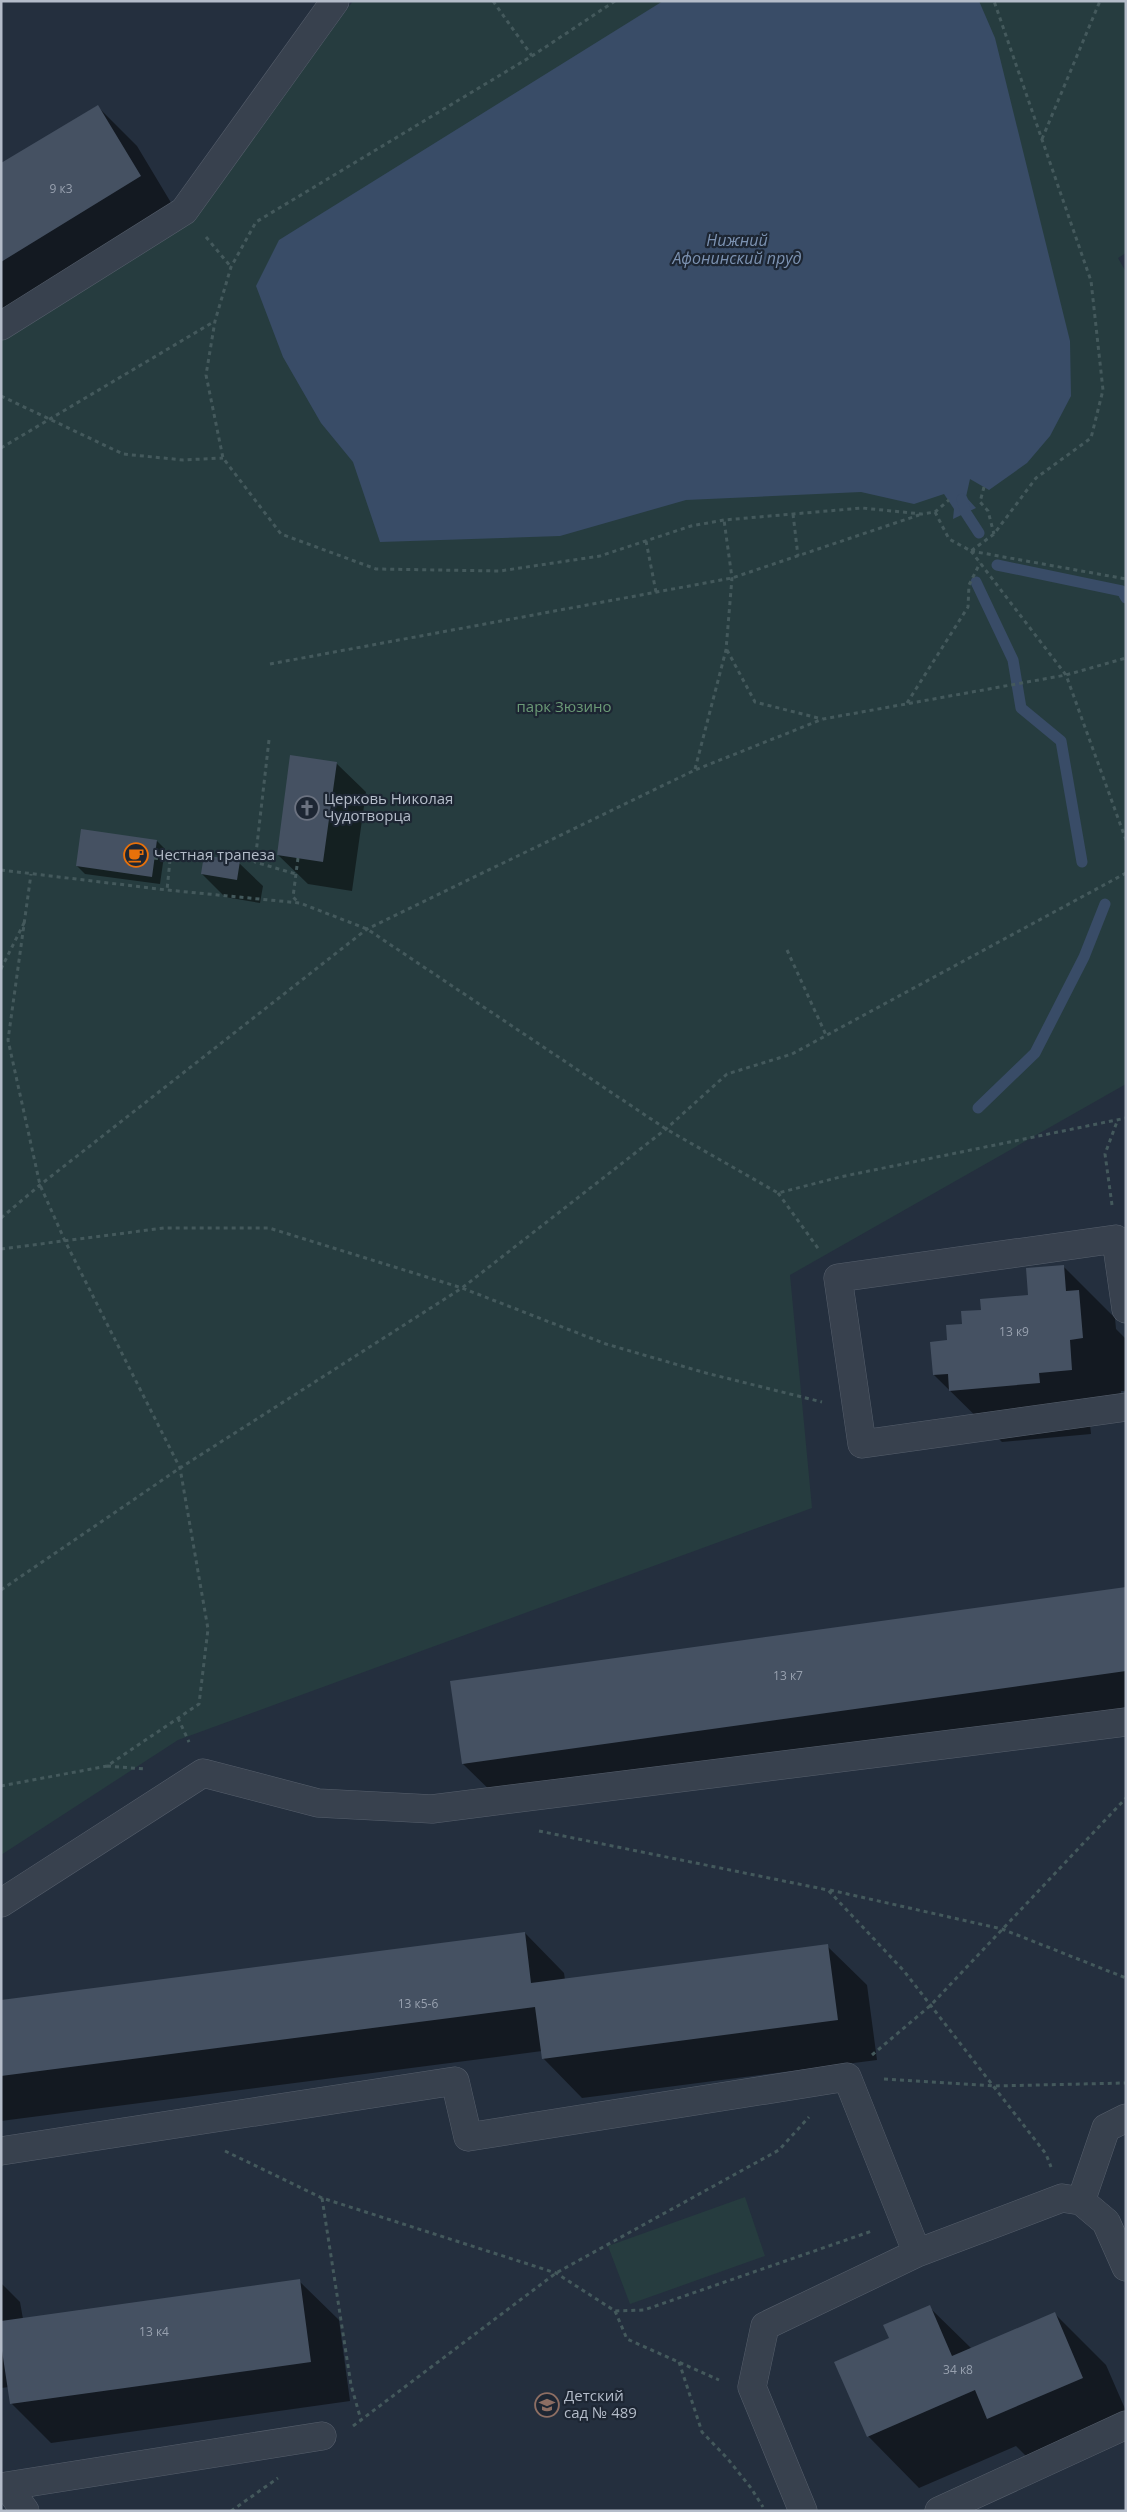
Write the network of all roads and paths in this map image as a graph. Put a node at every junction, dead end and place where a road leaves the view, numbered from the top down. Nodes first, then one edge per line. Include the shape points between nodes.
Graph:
1 (335, 1) edge
2 (493, 1) edge
3 (615, 1) edge
4 (994, 1) edge
5 (1100, 1) edge
6 (532, 56) junction
7 (1041, 139) junction
8 (184, 211) junction
9 (231, 267) junction
10 (215, 321) junction
11 (1, 326) edge
12 (1, 396) edge
13 (51, 419) junction
14 (1, 448) edge
15 (223, 458) junction
16 (984, 487) dead end
17 (949, 500) dead end
18 (935, 512) junction
19 (792, 514) junction
20 (922, 514) junction
21 (724, 520) junction
22 (994, 534) junction
23 (646, 541) junction
24 (970, 551) junction
25 (798, 556) junction
26 (980, 562) junction
27 (732, 578) junction
28 (1126, 579) edge
29 (656, 592) junction
30 (726, 650) junction
31 (1126, 658) edge
32 (270, 664) dead end
33 (1066, 675) junction
34 (906, 704) junction
35 (822, 719) junction
36 (269, 740) dead end
37 (695, 770) junction
38 (1126, 840) edge
39 (154, 858) dead end
40 (298, 858) dead end
41 (1, 870) edge
42 (1126, 872) edge
43 (31, 874) junction
44 (296, 874) junction
45 (166, 890) junction
46 (300, 903) junction
47 (26, 918) junction
48 (367, 929) junction
49 (787, 950) dead end
50 (1, 969) edge
51 (826, 1035) junction
52 (1126, 1118) edge
53 (1118, 1119) junction
54 (666, 1129) junction
55 (40, 1185) junction
56 (778, 1193) junction
57 (1, 1218) edge
58 (1116, 1239) junction
59 (65, 1241) junction
60 (1, 1249) edge
61 (838, 1278) junction
62 (462, 1288) junction
63 (1126, 1308) edge
64 (1126, 1407) edge
65 (858, 1411) junction
66 (180, 1468) junction
67 (1, 1590) edge
68 (1126, 1722) edge
69 (1, 1786) edge
70 (1126, 1798) edge
71 (529, 1829) dead end
72 (828, 1890) junction
73 (1, 1903) edge
74 (1002, 1929) junction
75 (1126, 1978) edge
76 (930, 2004) junction
77 (847, 2076) junction
78 (1126, 2083) edge
79 (994, 2086) junction
80 (1126, 2118) edge
81 (1, 2151) edge
82 (224, 2151) dead end
83 (322, 2198) junction
84 (1071, 2200) junction
85 (905, 2220) junction
86 (917, 2253) junction
87 (1126, 2267) edge
88 (556, 2273) junction
89 (615, 2310) junction
90 (679, 2362) junction
91 (752, 2387) junction
92 (363, 2420) junction
93 (1126, 2425) edge
94 (334, 2434) junction
95 (280, 2477) dead end
96 (4, 2486) edge
97 (25, 2511) edge
98 (231, 2511) edge
99 (765, 2511) edge
100 (803, 2511) edge
101 (939, 2511) edge

1 - 8 lane
2 - 6 path
3 - 6 path
4 - 7 path
5 - 7 path
6 - 9 path via 256,222
7 - 22 path via 1091,281 1103,390 1091,438 1036,478
8 - 9 path
8 - 11 lane
9 - 10 path
10 - 13 path
10 - 15 path via 206,375
12 - 13 path
13 - 14 path
13 - 15 path via 123,454 183,460
15 - 23 path via 281,534 376,569 500,571 600,556
16 - 22 path via 980,502 988,511
17 - 18 path
18 - 20 path
18 - 24 path via 949,540
19 - 20 path via 862,508
19 - 21 path
19 - 25 path
20 - 25 path
21 - 23 path via 691,526
21 - 27 path
22 - 24 path
23 - 29 path
24 - 26 path
24 - 28 path
25 - 27 path
26 - 33 path
26 - 34 path via 969,585 968,607
27 - 29 path
27 - 30 path
29 - 32 path
30 - 35 path via 755,702
30 - 37 path
31 - 33 path
33 - 34 path
33 - 38 path
34 - 35 path
35 - 37 path
36 - 44 path via 255,862
37 - 48 path
39 - 45 path via 170,860
40 - 44 path
41 - 43 path
42 - 51 path
43 - 45 path
43 - 47 path
44 - 46 path via 293,897
45 - 46 path
46 - 48 path
47 - 50 path
47 - 55 path via 8,1040
48 - 54 path
48 - 55 path
49 - 51 path
51 - 54 path via 792,1054 727,1074
52 - 53 path
53 - 56 path
53 - 58 path via 1105,1154
54 - 56 path
54 - 62 path
55 - 57 path
55 - 59 path
56 - 61 path
58 - 61 lane
58 - 63 lane
59 - 60 path
59 - 62 path via 164,1228 268,1228
59 - 66 path
61 - 65 lane
62 - 65 path via 606,1344 706,1374
62 - 66 path
64 - 65 lane via 862,1444
66 - 67 path
66 - 69 path via 208,1629 199,1704 107,1766
68 - 73 lane via 432,1809 318,1803 203,1773
70 - 74 path
71 - 72 path
72 - 74 path
72 - 76 path via 904,1971
74 - 75 path
74 - 76 path
76 - 77 path
76 - 79 path
77 - 79 path
77 - 81 lane via 468,2137 455,2081
77 - 85 lane
77 - 88 path via 779,2150
78 - 79 path
79 - 84 path via 1046,2154
80 - 84 lane via 1106,2128
82 - 83 path
83 - 88 path
83 - 92 path via 351,2385
84 - 86 lane
84 - 87 lane via 1106,2222
85 - 86 lane
85 - 89 path via 644,2310
86 - 91 lane via 765,2326
88 - 89 path
88 - 92 path
89 - 90 path via 627,2339
90 - 91 path via 717,2380
90 - 99 path via 702,2432 751,2488
91 - 100 lane
92 - 94 path
92 - 94 path
93 - 101 lane
94 - 96 lane
95 - 98 path
96 - 97 lane

